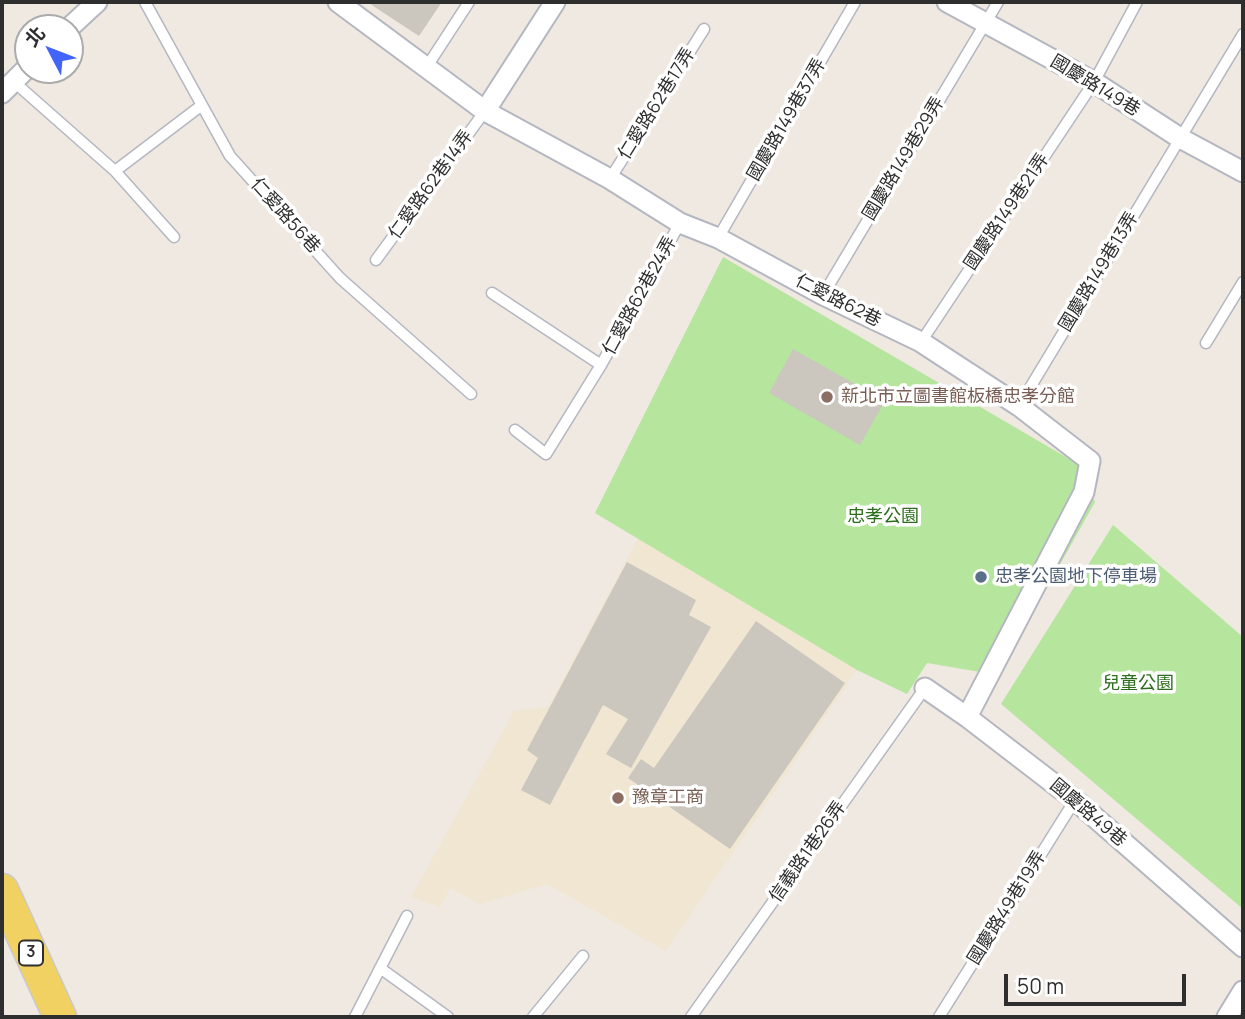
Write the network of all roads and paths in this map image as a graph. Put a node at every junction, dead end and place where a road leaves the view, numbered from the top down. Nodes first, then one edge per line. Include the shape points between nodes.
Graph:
1 (97, 2) edge
2 (145, 2) edge
3 (338, 2) edge
4 (470, 2) edge
5 (555, 2) edge
6 (855, 2) edge
7 (947, 2) edge
8 (998, 2) edge
9 (1138, 2) edge
10 (84, 14) edge
11 (985, 24) junction
12 (704, 29) dead end
13 (1243, 34) edge
14 (426, 68) junction
15 (1094, 82) junction
16 (7, 87) edge
17 (202, 105) junction
18 (485, 111) junction
19 (1180, 138) junction
20 (115, 171) junction
21 (1243, 172) edge
22 (610, 179) junction
23 (680, 223) junction
24 (174, 237) dead end
25 (718, 238) junction
26 (376, 260) dead end
27 (1243, 282) edge
28 (492, 293) dead end
29 (823, 295) junction
30 (921, 342) junction
31 (1206, 343) dead end
32 (601, 365) junction
33 (471, 394) dead end
34 (1019, 406) junction
35 (515, 430) dead end
36 (925, 688) joint
37 (967, 717) junction
38 (1075, 800) junction
39 (2, 890) edge
40 (407, 916) dead end
41 (1243, 947) edge
42 (583, 956) dead end
43 (380, 968) junction
44 (1243, 991) edge
45 (61, 1017) edge
46 (355, 1017) edge
47 (448, 1017) edge
48 (533, 1017) edge
49 (691, 1017) edge
50 (939, 1017) edge
51 (1227, 1017) edge

1 - 10 street
2 - 17 lane, 仁愛路56巷
3 - 14 street, 仁愛路62巷
4 - 14 lane
5 - 18 street
6 - 25 lane, 國慶路149巷37弄
7 - 11 street, 國慶路149巷
8 - 11 lane, 國慶路149巷29弄
9 - 15 lane, 國慶路149巷21弄
11 - 15 street, 國慶路149巷
11 - 29 lane, 國慶路149巷29弄
12 - 22 lane, 仁愛路62巷17弄
13 - 19 lane, 國慶路149巷13弄
14 - 18 street, 仁愛路62巷
15 - 19 street, 國慶路149巷
15 - 30 lane, 國慶路149巷21弄
16 - 20 lane
17 - 20 lane
17 - 33 lane, 仁愛路56巷 via 230,156 340,278
18 - 22 street, 仁愛路62巷
18 - 26 lane, 仁愛路62巷14弄
19 - 21 street, 國慶路149巷
19 - 34 lane, 國慶路149巷13弄
20 - 24 lane
22 - 23 street, 仁愛路62巷
23 - 25 street, 仁愛路62巷
23 - 32 lane, 仁愛路62巷24弄
25 - 29 street, 仁愛路62巷
27 - 31 lane
28 - 32 lane, 仁愛路62巷24弄
29 - 30 street, 仁愛路62巷
30 - 34 street, 仁愛路62巷
32 - 35 lane via 546,454
34 - 37 street, 仁愛路62巷 via 1090,460 1084,492
36 - 37 street, 國慶路49巷
36 - 49 lane, 信義路1巷26弄
37 - 38 street, 國慶路49巷
38 - 41 street, 國慶路49巷
38 - 50 lane, 國慶路49巷19弄
39 - 45 main road, 3
40 - 43 lane
42 - 48 lane
43 - 46 lane
43 - 47 lane
44 - 51 street

